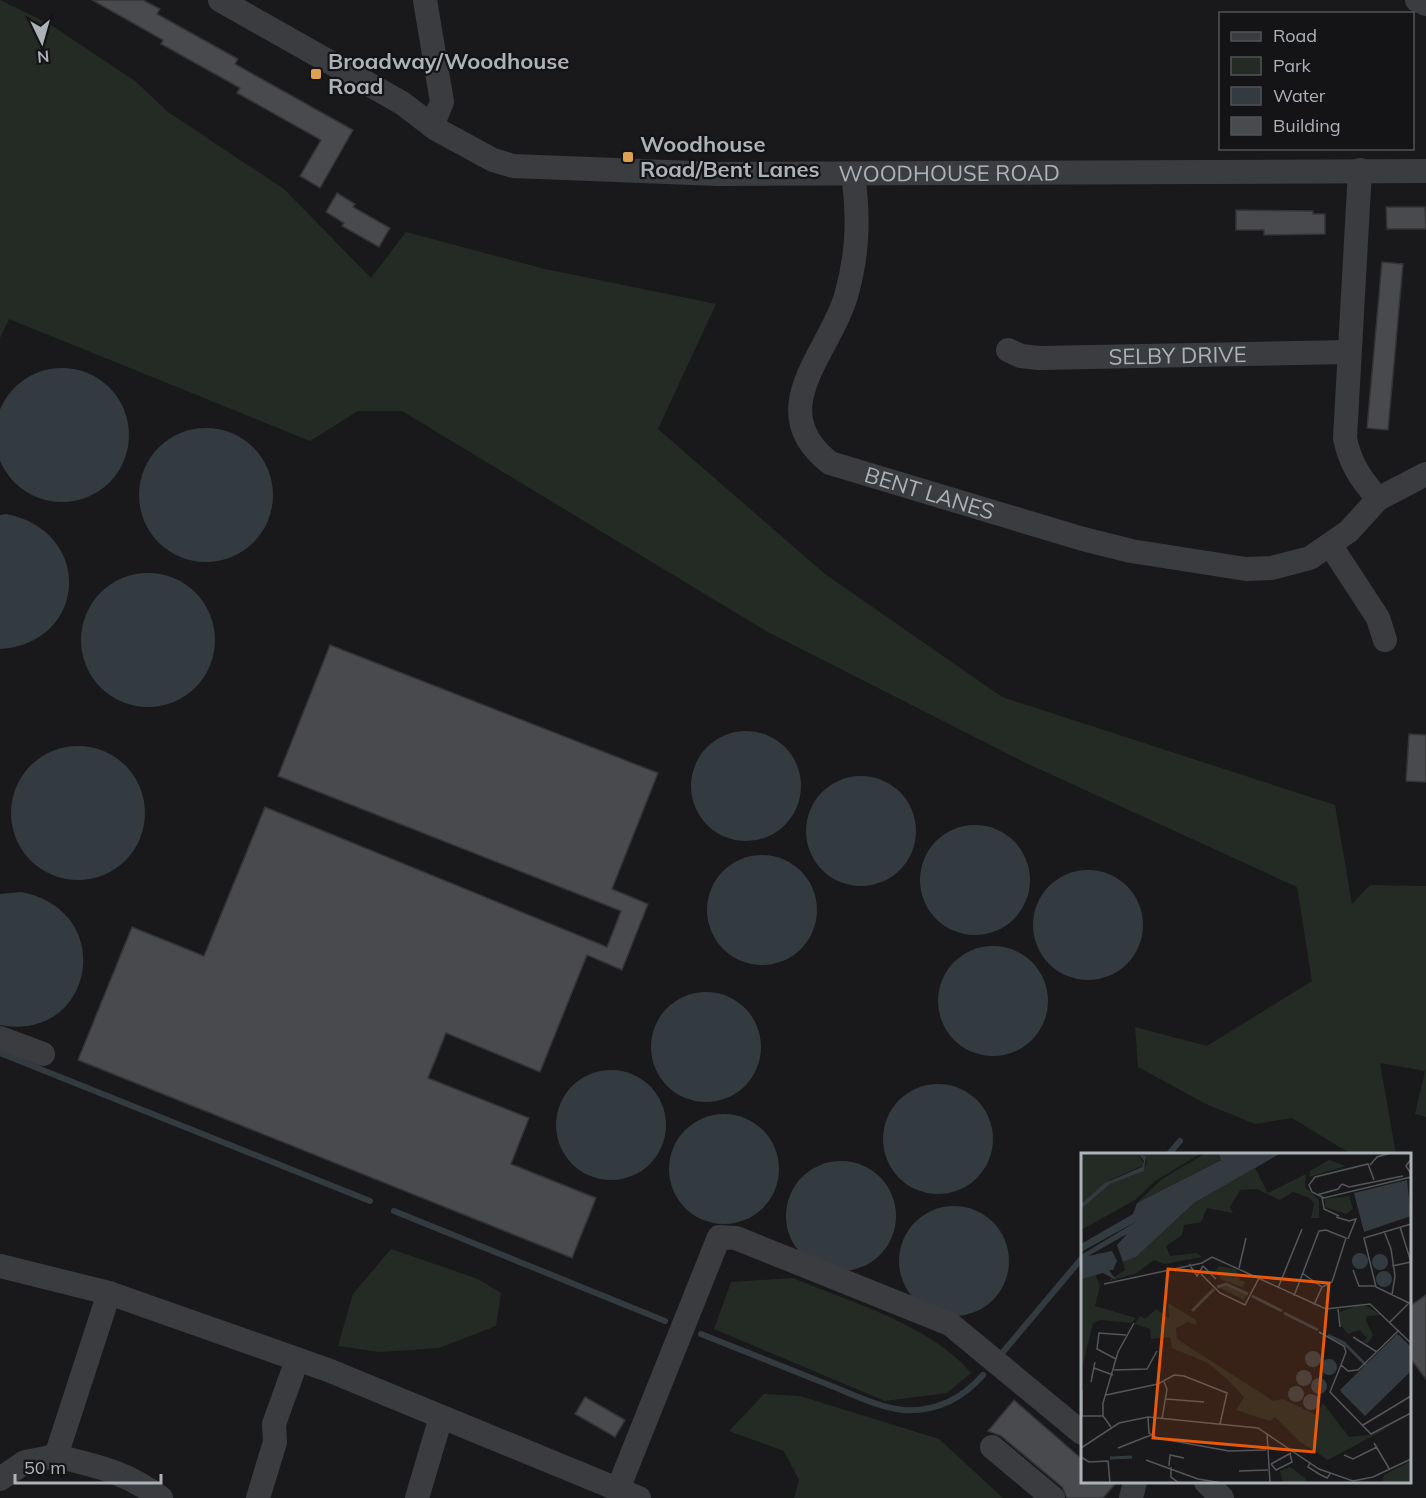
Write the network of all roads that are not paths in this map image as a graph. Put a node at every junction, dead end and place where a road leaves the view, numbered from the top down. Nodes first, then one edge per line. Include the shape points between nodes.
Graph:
1 (220, 0) edge
2 (425, 0) edge
3 (1417, 0) edge
4 (1426, 4) edge
5 (432, 126) junction
6 (1360, 171) junction
7 (1426, 171) edge
8 (854, 174) junction
9 (1008, 350) dead end
10 (1348, 352) junction
11 (1426, 474) edge
12 (1378, 499) junction
13 (1331, 546) junction
14 (1384, 640) dead end
15 (0, 1038) edge
16 (43, 1054) dead end
17 (0, 1266) edge
18 (109, 1293) junction
19 (297, 1360) junction
20 (441, 1417) junction
21 (1081, 1431) edge
22 (992, 1447) dead end
23 (56, 1456) junction
24 (0, 1479) edge
25 (1135, 1483) edge
26 (1207, 1483) edge
27 (628, 1494) edge
28 (161, 1498) edge
29 (258, 1498) edge
30 (417, 1498) edge
31 (1053, 1498) edge
32 (1131, 1498) edge
33 (1222, 1498) edge

1 - 5 street, WOODHOUSE ROAD via 402,103
2 - 5 street via 442,102
3 - 4 street
5 - 8 street, WOODHOUSE ROAD via 493,160 513,166 718,174
6 - 7 street, WOODHOUSE ROAD
6 - 8 street, WOODHOUSE ROAD
6 - 10 street
8 - 13 street, BENT LANES via 858,245 853,273 845,300 808,373 802,395 802,429 814,450 830,463 1131,551 1246,569 1293,564
9 - 10 street, SELBY DRIVE via 1039,358
10 - 12 street via 1344,438 1359,477
11 - 12 street, BENT LANES
12 - 13 street, BENT LANES
13 - 14 street via 1378,618
15 - 16 street
17 - 18 street
18 - 19 street
18 - 23 street
19 - 20 street
19 - 29 street via 274,1424 275,1442
20 - 27 street
20 - 30 street
21 - 27 street via 950,1323 736,1238 719,1237
22 - 31 street
23 - 24 street via 25,1462
23 - 28 street via 114,1470 135,1479
25 - 32 street
26 - 33 street

